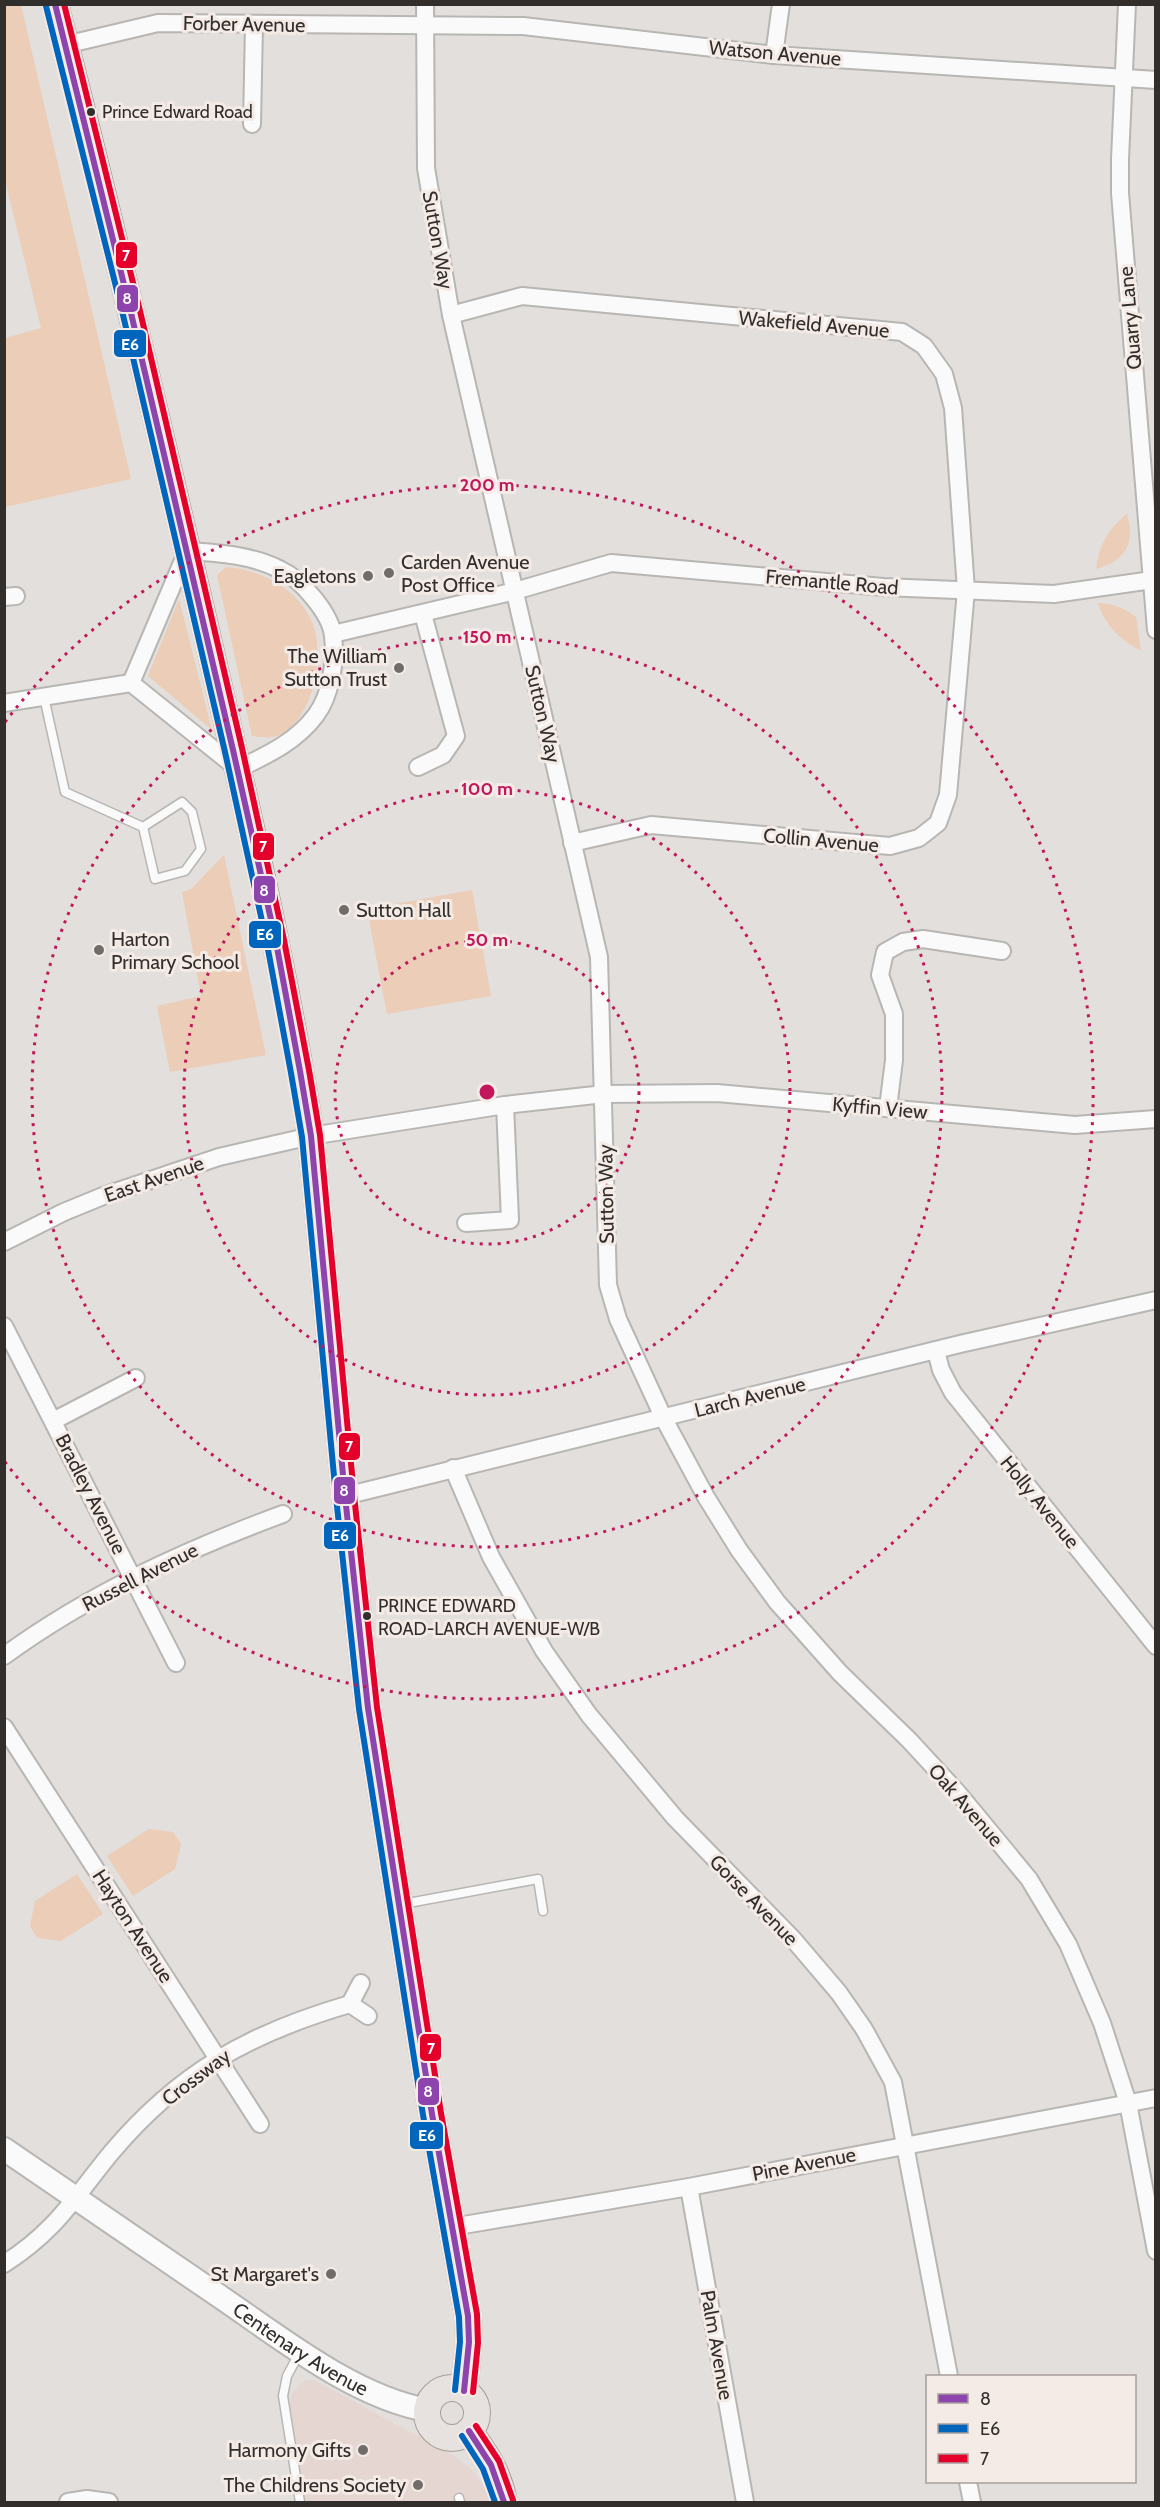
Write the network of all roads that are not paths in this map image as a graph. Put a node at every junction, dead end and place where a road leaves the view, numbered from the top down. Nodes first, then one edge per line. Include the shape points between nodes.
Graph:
1 (55, 4) edge
2 (425, 4) edge
3 (781, 4) edge
4 (1127, 4) edge
5 (254, 25) junction
6 (425, 26) junction
7 (65, 45) junction
8 (774, 55) junction
9 (1125, 80) junction
10 (1155, 80) edge
11 (252, 124) dead end
12 (451, 315) junction
13 (188, 551) junction
14 (1152, 580) junction
15 (966, 590) junction
16 (515, 591) junction
17 (423, 614) junction
18 (1155, 630) edge
19 (333, 634) junction
20 (131, 683) junction
21 (44, 697) junction
22 (4, 703) edge
23 (418, 767) dead end
24 (238, 769) junction
25 (143, 827) junction
26 (572, 843) junction
27 (1002, 951) dead end
28 (604, 1094) junction
29 (505, 1105) junction
30 (888, 1108) junction
31 (1155, 1119) edge
32 (311, 1136) junction
33 (466, 1223) dead end
34 (4, 1242) edge
35 (1155, 1300) edge
36 (4, 1326) edge
37 (936, 1351) junction
38 (136, 1378) dead end
39 (664, 1419) junction
40 (53, 1421) junction
41 (453, 1468) junction
42 (345, 1496) junction
43 (283, 1514) dead end
44 (133, 1577) junction
45 (1155, 1646) edge
46 (4, 1656) edge
47 (176, 1663) dead end
48 (4, 1727) edge
49 (400, 1904) junction
50 (543, 1911) dead end
51 (361, 1983) dead end
52 (350, 2004) junction
53 (368, 2016) dead end
54 (218, 2057) junction
55 (1155, 2098) edge
56 (1128, 2103) junction
57 (260, 2124) dead end
58 (906, 2144) junction
59 (4, 2149) edge
60 (689, 2187) junction
61 (76, 2199) junction
62 (452, 2227) junction
63 (1155, 2251) edge
64 (4, 2264) edge
65 (301, 2351) junction
66 (949, 2375) edge
67 (464, 2391) junction
68 (427, 2410) junction
69 (469, 2431) junction
70 (968, 2483) edge
71 (68, 2502) edge
72 (109, 2502) edge
73 (300, 2502) edge
74 (504, 2502) edge
75 (745, 2502) edge
76 (972, 2502) edge

1 - 7 main road
2 - 6 street, Sutton Way
3 - 8 street
4 - 9 street, Quarry Lane
5 - 6 street, Forber Avenue
5 - 7 street, Forber Avenue via 158,23
5 - 11 street
6 - 8 street, Watson Avenue via 523,26
6 - 12 street, Sutton Way via 426,168
7 - 13 main road
8 - 9 street, Watson Avenue
9 - 10 street, Watson Avenue
9 - 14 street, Quarry Lane via 1120,193
12 - 15 street, Wakefield Avenue via 522,296 902,332 924,346 944,374 953,408
12 - 16 street, Sutton Way
13 - 19 street via 258,560 283,571 312,593
13 - 20 street
13 - 24 main road
14 - 15 street, Fremantle Road via 1054,594
14 - 18 street, Quarry Lane
15 - 16 street, Fremantle Road via 883,587 611,564
15 - 26 street, Collin Avenue via 948,795 938,823 919,838 890,846 651,825
16 - 17 street, Fremantle Road
16 - 26 street, Sutton Way
17 - 19 street, Fremantle Road
17 - 23 street via 456,736 443,755
19 - 24 street via 332,670 317,714 283,747
20 - 21 street
20 - 24 street
21 - 22 street
21 - 25 lane via 65,792
24 - 32 main road
25 - 25 lane via 182,802 192,812 201,849 185,871 155,879
26 - 28 street, Sutton Way via 599,957
27 - 30 street via 923,939 903,942 885,952 879,975 894,1014
28 - 29 street, Kyffin View
28 - 30 street, Kyffin View via 717,1093
28 - 39 street, Sutton Way via 608,1285 618,1319
29 - 32 street, East Avenue
29 - 33 street via 510,1220
30 - 31 street, Kyffin View via 1075,1125
32 - 34 street, East Avenue via 219,1158 103,1196
32 - 42 main road
35 - 37 street, Larch Avenue
36 - 40 street, Bradley Avenue
37 - 39 street, Larch Avenue
37 - 45 street, Holly Avenue via 953,1394
38 - 40 street
39 - 41 street, Larch Avenue
39 - 56 street, Oak Avenue via 739,1550 777,1602 840,1673 958,1793 1029,1879 1068,1944 1102,2023
40 - 44 street, Bradley Avenue
41 - 42 street, Larch Avenue
41 - 58 street, Gorse Avenue via 491,1557 544,1651 589,1715 675,1818 793,1939 839,1992 864,2029 893,2082
42 - 49 main road via 368,1708
43 - 44 street, Russell Avenue
44 - 46 street, Russell Avenue
44 - 47 street, Bradley Avenue
48 - 54 street, Hayton Avenue
49 - 50 lane via 538,1879
49 - 62 main road
51 - 52 street
52 - 53 street
52 - 54 street, Crossway via 278,2028
54 - 57 street, Hayton Avenue
54 - 61 street, Crossway via 140,2122
55 - 56 street, Pine Avenue
56 - 58 street, Pine Avenue
56 - 63 street, Oak Avenue
58 - 60 street, Pine Avenue
58 - 66 street, Gorse Avenue
59 - 61 street, Centenary Avenue
60 - 62 street, Pine Avenue
60 - 75 street, Palm Avenue
61 - 64 street, Crossway via 44,2235
61 - 65 street, Centenary Avenue
62 - 67 main road via 468,2316
65 - 68 street, Centenary Avenue via 377,2396
65 - 73 lane via 287,2376 284,2396
67 - 68 main road via 441,2390
67 - 69 main road via 477,2410
68 - 69 main road via 429,2424 440,2435 455,2438
69 - 74 main road via 500,2481
70 - 76 street
71 - 72 street

